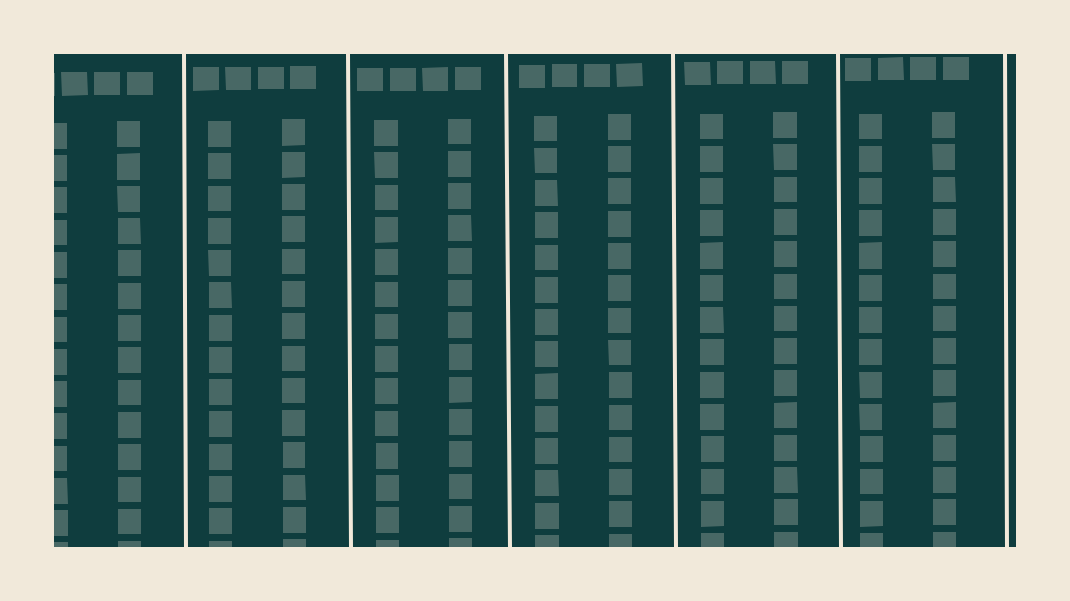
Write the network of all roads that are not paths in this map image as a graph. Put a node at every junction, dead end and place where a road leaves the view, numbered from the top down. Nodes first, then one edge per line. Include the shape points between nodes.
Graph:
1 (184, 53) edge
2 (348, 53) edge
3 (506, 53) edge
4 (673, 53) edge
5 (838, 53) edge
6 (1005, 53) edge
7 (186, 548) edge
8 (351, 548) edge
9 (510, 548) edge
10 (676, 548) edge
11 (841, 548) edge
12 (1007, 548) edge

1 - 7 street
2 - 8 street
3 - 9 street
4 - 10 street
5 - 11 street
6 - 12 street

